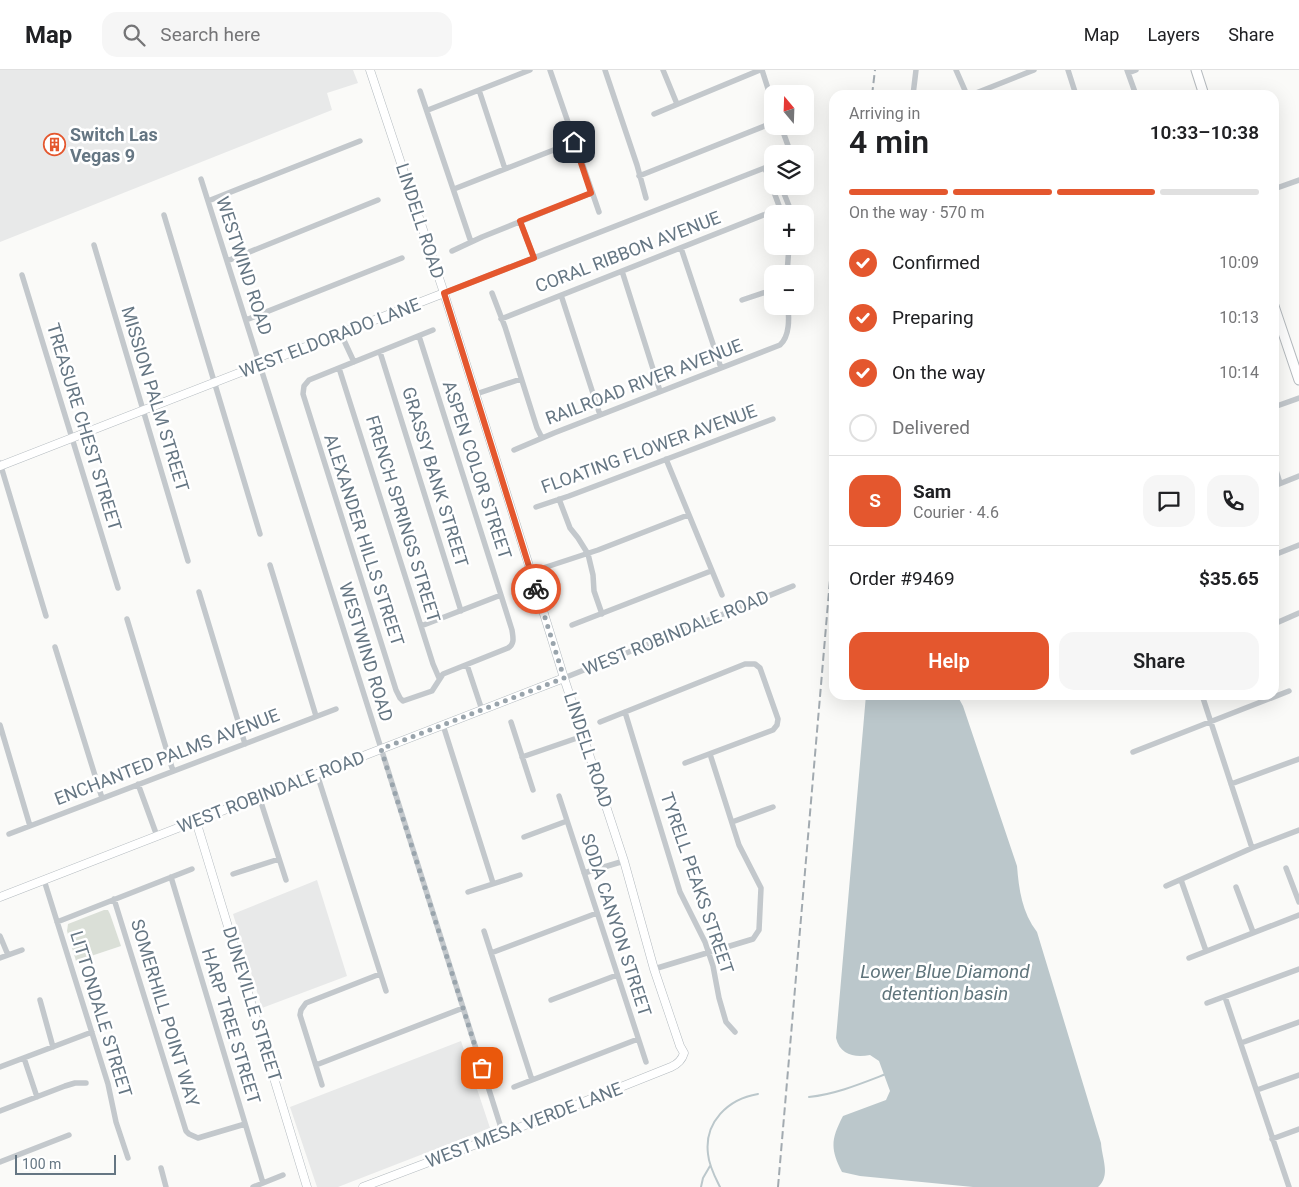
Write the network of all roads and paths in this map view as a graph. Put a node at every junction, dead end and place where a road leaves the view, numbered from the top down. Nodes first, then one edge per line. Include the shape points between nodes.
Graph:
1 (370, 70) edge
2 (530, 70) edge
3 (550, 70) edge
4 (605, 70) edge
5 (664, 70) edge
6 (761, 70) edge
7 (916, 70) edge
8 (956, 70) edge
9 (1034, 70) edge
10 (1068, 70) edge
11 (1136, 70) edge
12 (1196, 70) edge
13 (1128, 71) edge
14 (766, 85) edge
15 (479, 90) junction
16 (914, 90) edge
17 (965, 90) edge
18 (984, 90) edge
19 (1074, 90) edge
20 (1134, 90) edge
21 (1202, 90) edge
22 (420, 91) dead end
23 (677, 104) junction
24 (428, 110) junction
25 (654, 114) dead end
26 (764, 126) edge
27 (360, 141) dead end
28 (574, 142) junction
29 (764, 168) edge
30 (505, 169) junction
31 (639, 176) junction
32 (201, 179) dead end
33 (1299, 180) edge
34 (1279, 187) edge
35 (454, 189) junction
36 (591, 193) junction
37 (646, 198) dead end
38 (378, 200) dead end
39 (208, 201) junction
40 (598, 212) dead end
41 (164, 215) dead end
42 (764, 215) edge
43 (520, 221) junction
44 (471, 242) junction
45 (94, 245) dead end
46 (682, 248) junction
47 (452, 251) dead end
48 (402, 258) dead end
49 (534, 258) junction
50 (227, 261) junction
51 (622, 271) junction
52 (22, 275) dead end
53 (444, 293) junction
54 (492, 293) dead end
55 (764, 293) edge
56 (561, 295) junction
57 (742, 300) dead end
58 (788, 315) edge
59 (501, 319) junction
60 (246, 320) junction
61 (1279, 321) edge
62 (433, 330) dead end
63 (341, 334) junction
64 (419, 336) junction
65 (380, 352) junction
66 (354, 362) junction
67 (260, 365) junction
68 (339, 368) junction
69 (720, 368) junction
70 (521, 379) junction
71 (1299, 380) edge
72 (214, 383) junction
73 (660, 392) junction
74 (476, 394) junction
75 (1299, 398) edge
76 (1279, 404) edge
77 (143, 410) junction
78 (600, 414) junction
79 (773, 418) dead end
80 (72, 438) junction
81 (542, 438) junction
82 (514, 450) dead end
83 (666, 459) junction
84 (0, 465) edge
85 (1299, 476) edge
86 (1279, 481) edge
87 (1280, 484) joint
88 (559, 499) junction
89 (536, 507) dead end
90 (688, 515) junction
91 (260, 534) dead end
92 (1299, 545) edge
93 (1279, 553) edge
94 (588, 554) junction
95 (188, 561) dead end
96 (270, 565) dead end
97 (711, 571) junction
98 (530, 572) junction
99 (793, 586) dead end
100 (118, 588) dead end
101 (199, 592) dead end
102 (722, 595) dead end
103 (501, 596) junction
104 (461, 611) junction
105 (602, 614) junction
106 (1299, 614) edge
107 (46, 616) dead end
108 (127, 619) dead end
109 (1279, 622) edge
110 (572, 625) dead end
111 (421, 626) junction
112 (55, 647) dead end
113 (467, 664) junction
114 (439, 678) junction
115 (564, 678) junction
116 (1289, 691) dead end
117 (1279, 695) edge
118 (1204, 700) edge
119 (1265, 700) edge
120 (336, 709) dead end
121 (482, 710) junction
122 (625, 712) junction
123 (316, 716) junction
124 (1210, 721) junction
125 (511, 722) dead end
126 (600, 722) dead end
127 (0, 725) edge
128 (443, 725) junction
129 (583, 736) junction
130 (245, 744) junction
131 (381, 749) junction
132 (1133, 752) dead end
133 (710, 754) junction
134 (522, 757) junction
135 (1299, 759) edge
136 (685, 763) dead end
137 (173, 771) junction
138 (317, 774) junction
139 (138, 784) junction
140 (1232, 784) junction
141 (533, 790) dead end
142 (259, 796) junction
143 (559, 796) dead end
144 (102, 798) junction
145 (773, 807) dead end
146 (196, 821) junction
147 (567, 821) junction
148 (732, 822) junction
149 (30, 826) junction
150 (1299, 830) edge
151 (9, 834) dead end
152 (156, 836) junction
153 (524, 837) dead end
154 (1252, 848) junction
155 (279, 859) junction
156 (624, 861) junction
157 (192, 868) dead end
158 (1286, 868) dead end
159 (584, 873) junction
160 (233, 874) dead end
161 (520, 875) dead end
162 (171, 877) junction
163 (44, 880) junction
164 (286, 880) dead end
165 (1181, 880) junction
166 (493, 883) junction
167 (1166, 886) dead end
168 (1236, 886) dead end
169 (468, 892) dead end
170 (0, 897) edge
171 (114, 899) junction
172 (1299, 902) edge
173 (597, 913) junction
174 (1299, 915) edge
175 (57, 922) junction
176 (484, 931) dead end
177 (1253, 932) junction
178 (0, 936) edge
179 (22, 950) dead end
180 (1206, 951) junction
181 (708, 952) junction
182 (491, 953) junction
183 (8, 955) junction
184 (0, 958) edge
185 (1189, 958) dead end
186 (654, 969) junction
187 (1299, 969) edge
188 (380, 974) junction
189 (617, 975) junction
190 (386, 990) dead end
191 (1225, 997) junction
192 (40, 1000) dead end
193 (551, 1000) dead end
194 (1207, 1003) dead end
195 (463, 1008) junction
196 (1299, 1022) edge
197 (92, 1032) junction
198 (735, 1032) dead end
199 (638, 1039) junction
200 (1242, 1043) junction
201 (53, 1047) junction
202 (24, 1058) junction
203 (683, 1058) joint
204 (646, 1062) dead end
205 (316, 1065) junction
206 (0, 1067) edge
207 (1299, 1075) edge
208 (532, 1080) junction
209 (86, 1083) dead end
210 (322, 1085) dead end
211 (514, 1087) dead end
212 (1257, 1090) junction
213 (37, 1097) junction
214 (0, 1111) edge
215 (245, 1124) junction
216 (1299, 1129) edge
217 (503, 1134) junction
218 (69, 1135) dead end
219 (1272, 1139) junction
220 (128, 1158) dead end
221 (0, 1161) edge
222 (161, 1168) dead end
223 (283, 1176) dead end
224 (263, 1183) junction
225 (166, 1187) edge
226 (253, 1187) edge
227 (307, 1187) edge
228 (363, 1187) edge
229 (1289, 1187) edge

1 - 53 street, LINDELL ROAD
2 - 15 street
3 - 28 street
4 - 31 street
5 - 23 street
6 - 14 street
6 - 23 street
7 - 16 street
8 - 17 street
9 - 18 street
10 - 19 street
11 - 13 street
12 - 21 main road
13 - 20 street
15 - 24 street
15 - 30 street
22 - 24 street
23 - 25 street
24 - 35 street
26 - 31 street
27 - 39 street
28 - 30 street
28 - 36 street
29 - 49 street, WEST ELDORADO LANE
30 - 35 street
31 - 37 street
32 - 39 street, WESTWIND ROAD
33 - 34 street
35 - 44 street
36 - 40 street
36 - 43 street
38 - 50 street
39 - 50 street, WESTWIND ROAD
41 - 72 street
42 - 46 street, CORAL RIBBON AVENUE
43 - 44 street
43 - 49 street
44 - 47 street
45 - 77 street, MISSION PALM STREET
46 - 51 street, CORAL RIBBON AVENUE
46 - 69 street
48 - 60 street
49 - 53 street, WEST ELDORADO LANE
50 - 60 street, WESTWIND ROAD
51 - 56 street, CORAL RIBBON AVENUE
51 - 73 street
52 - 80 street, TREASURE CHEST STREET
53 - 63 street, WEST ELDORADO LANE
53 - 74 street, LINDELL ROAD
54 - 59 street
55 - 57 street
56 - 59 street, CORAL RIBBON AVENUE
56 - 78 street
58 - 69 street, RAILROAD RIVER AVENUE via 788,330 780,345
59 - 70 street
60 - 67 street, WESTWIND ROAD
61 - 71 main road
62 - 64 street
63 - 66 street
63 - 67 street, WEST ELDORADO LANE
64 - 65 street
64 - 103 street, ASPEN COLOR STREET
65 - 66 street
65 - 104 street, GRASSY BANK STREET
66 - 68 street
67 - 72 street, WEST ELDORADO LANE
67 - 131 street, WESTWIND ROAD
68 - 111 street, FRENCH SPRINGS STREET
68 - 114 street, ALEXANDER HILLS STREET via 309,380 303,394 344,529 396,690 403,700 432,691
69 - 73 street, RAILROAD RIVER AVENUE
70 - 74 street
70 - 81 street
72 - 77 street, WEST ELDORADO LANE
72 - 91 street
73 - 78 street, RAILROAD RIVER AVENUE
74 - 98 street, LINDELL ROAD
75 - 76 street
77 - 80 street, WEST ELDORADO LANE
77 - 95 street, MISSION PALM STREET
78 - 81 street, RAILROAD RIVER AVENUE
79 - 83 street, FLOATING FLOWER AVENUE
80 - 84 street, WEST ELDORADO LANE
80 - 100 street, TREASURE CHEST STREET
81 - 82 street, RAILROAD RIVER AVENUE
83 - 88 street, FLOATING FLOWER AVENUE
83 - 90 street
84 - 107 street
85 - 87 street
86 - 87 street
88 - 89 street, FLOATING FLOWER AVENUE
88 - 94 street via 570,528
90 - 94 street
90 - 97 street
92 - 93 street
94 - 98 street
94 - 105 street via 594,591
96 - 123 street
97 - 102 street
97 - 105 street
98 - 115 street, LINDELL ROAD
99 - 115 street, WEST ROBINDALE ROAD
101 - 130 street
103 - 104 street
103 - 113 street, ASPEN COLOR STREET via 513,642 508,648
104 - 111 street
105 - 110 street
106 - 109 street
108 - 137 street
111 - 114 street, FRENCH SPRINGS STREET
112 - 144 street
113 - 114 street
113 - 121 street
115 - 121 street, WEST ROBINDALE ROAD
115 - 129 street, LINDELL ROAD
116 - 117 street
118 - 124 street
119 - 124 street
120 - 123 street, ENCHANTED PALMS AVENUE
121 - 128 street, WEST ROBINDALE ROAD
122 - 126 street
122 - 133 street via 746,664 755,664 760,668 778,719 777,725 773,730
122 - 181 street, TYRELL PEAKS STREET via 680,892
123 - 130 street, ENCHANTED PALMS AVENUE
124 - 132 street
124 - 140 street
125 - 134 street
127 - 149 street
128 - 131 street, WEST ROBINDALE ROAD
128 - 166 street
129 - 134 street
129 - 156 street, LINDELL ROAD
130 - 137 street, ENCHANTED PALMS AVENUE
131 - 138 street, WEST ROBINDALE ROAD
131 - 195 street, WESTWIND ROAD
133 - 136 street
133 - 148 street
134 - 141 street
135 - 140 street
137 - 139 street, ENCHANTED PALMS AVENUE
138 - 142 street, WEST ROBINDALE ROAD
138 - 188 street
139 - 144 street, ENCHANTED PALMS AVENUE
139 - 152 street
140 - 154 street
142 - 146 street, WEST ROBINDALE ROAD
142 - 155 street
143 - 147 street, SODA CANYON STREET
144 - 149 street, ENCHANTED PALMS AVENUE
145 - 148 street
146 - 152 street, WEST ROBINDALE ROAD
146 - 227 street, DUNEVILLE STREET
147 - 153 street
147 - 159 street, SODA CANYON STREET
148 - 181 street via 743,854 761,888 759,930 752,939
149 - 151 street, ENCHANTED PALMS AVENUE
150 - 154 street
152 - 163 street, WEST ROBINDALE ROAD
154 - 165 street
155 - 160 street
155 - 164 street
156 - 159 street
156 - 186 street, LINDELL ROAD
157 - 162 street
158 - 172 street
159 - 173 street, SODA CANYON STREET
161 - 166 street
162 - 171 street
162 - 215 street, HARP TREE STREET
163 - 170 street, WEST ROBINDALE ROAD
163 - 175 street, LITTONDALE STREET
165 - 167 street
165 - 180 street
166 - 169 street
168 - 177 street
171 - 175 street
171 - 215 street, SOMERHILL POINT WAY via 180,1115 189,1134 203,1138
173 - 182 street
173 - 189 street, SODA CANYON STREET
174 - 177 street
175 - 197 street, LITTONDALE STREET
176 - 182 street
177 - 180 street
178 - 183 street
179 - 183 street
180 - 185 street
181 - 186 street
181 - 198 street, TYRELL PEAKS STREET via 726,1022
182 - 208 street
183 - 184 street
186 - 203 street, LINDELL ROAD
187 - 191 street
188 - 190 street
188 - 205 street via 306,1003 301,1010
189 - 193 street
189 - 199 street, SODA CANYON STREET
191 - 194 street
191 - 200 street
192 - 201 street
195 - 205 street
195 - 217 street, WESTWIND ROAD
196 - 200 street
197 - 201 street
197 - 220 street, LITTONDALE STREET
199 - 204 street, SODA CANYON STREET
199 - 208 street
200 - 212 street
201 - 202 street
202 - 206 street
202 - 213 street
203 - 217 street, WEST MESA VERDE LANE via 671,1067
205 - 210 street
207 - 212 street
208 - 211 street
209 - 213 street via 75,1083
212 - 219 street
213 - 214 street
215 - 224 street, HARP TREE STREET
216 - 219 street
217 - 228 street, WEST MESA VERDE LANE
218 - 221 street
219 - 229 street
222 - 225 street
223 - 224 street
224 - 226 street

